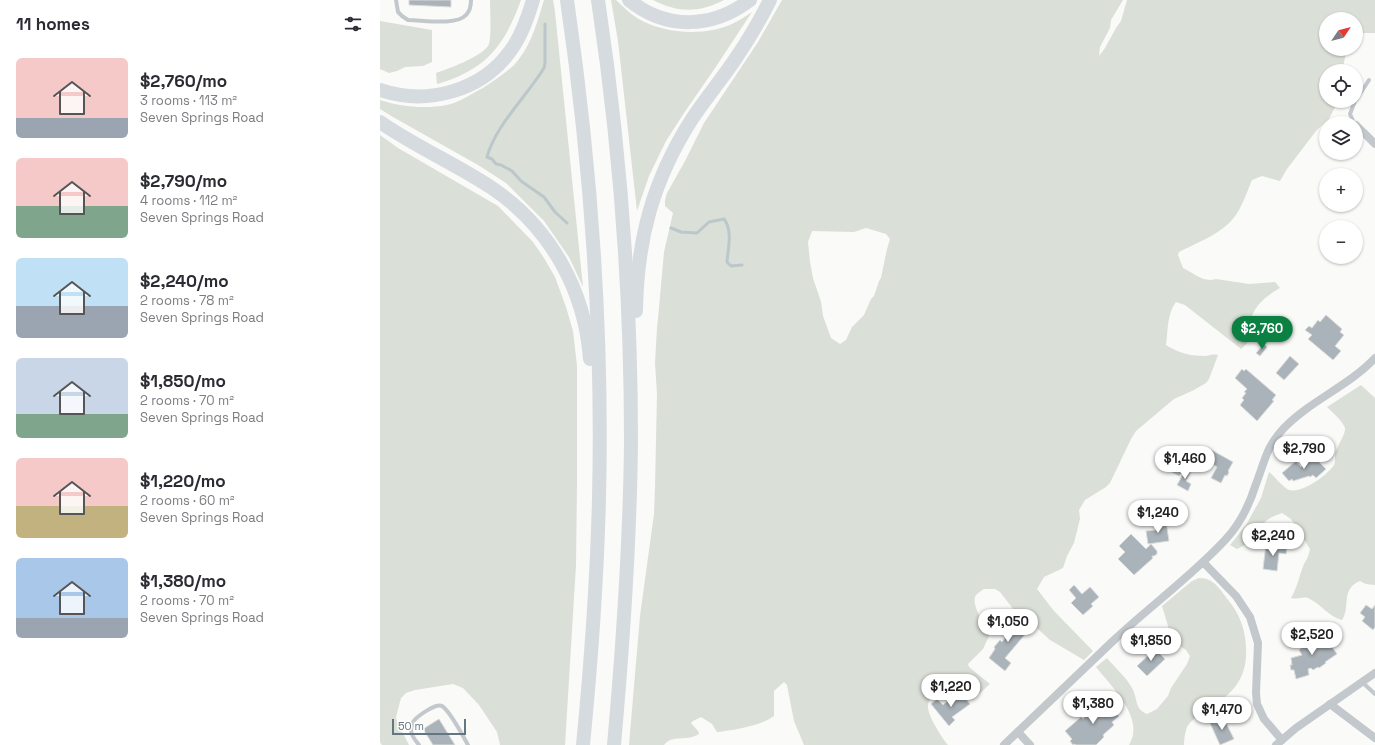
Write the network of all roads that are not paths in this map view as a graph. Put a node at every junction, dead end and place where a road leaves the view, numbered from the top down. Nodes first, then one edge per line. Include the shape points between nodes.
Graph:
1 (396, 0) edge
2 (471, 0) edge
3 (533, 0) edge
4 (567, 0) edge
5 (598, 0) edge
6 (629, 0) edge
7 (750, 0) edge
8 (770, 0) edge
9 (1369, 80) dead end
10 (380, 90) edge
11 (1363, 90) edge
12 (380, 122) edge
13 (1363, 133) edge
14 (1375, 144) edge
15 (1375, 358) edge
16 (630, 405) junction
17 (599, 497) junction
18 (1203, 562) junction
19 (1375, 672) edge
20 (1362, 682) junction
21 (1375, 694) edge
22 (1330, 704) junction
23 (1018, 732) junction
24 (1375, 738) edge
25 (1279, 743) edge
26 (419, 745) edge
27 (468, 745) edge
28 (583, 745) edge
29 (614, 745) edge
30 (1004, 745) edge
31 (1030, 745) edge

1 - 2 lane via 398,12 408,20 449,21 467,14
3 - 10 highway via 523,29 512,49 500,64 475,82 458,90 431,96 402,95
4 - 17 highway via 583,118 594,246 599,390
5 - 16 highway via 623,225
6 - 7 highway via 644,11 664,19 697,22 718,18
8 - 16 highway via 736,59 682,135 654,195 639,259 635,376
9 - 11 lane
12 - 17 highway via 514,204 534,224 557,256 570,279 586,327
13 - 14 street
15 - 18 street via 1360,372 1302,413 1278,435 1264,459 1242,517 1227,539
16 - 29 highway via 628,548
17 - 28 highway via 592,641
18 - 23 street via 1114,640
18 - 25 street via 1236,596 1253,623 1258,643 1257,704
19 - 20 street
20 - 21 lane
20 - 22 street
22 - 24 street
22 - 25 street
23 - 30 street
23 - 31 street
26 - 27 lane via 412,735 413,722 437,705 447,711

